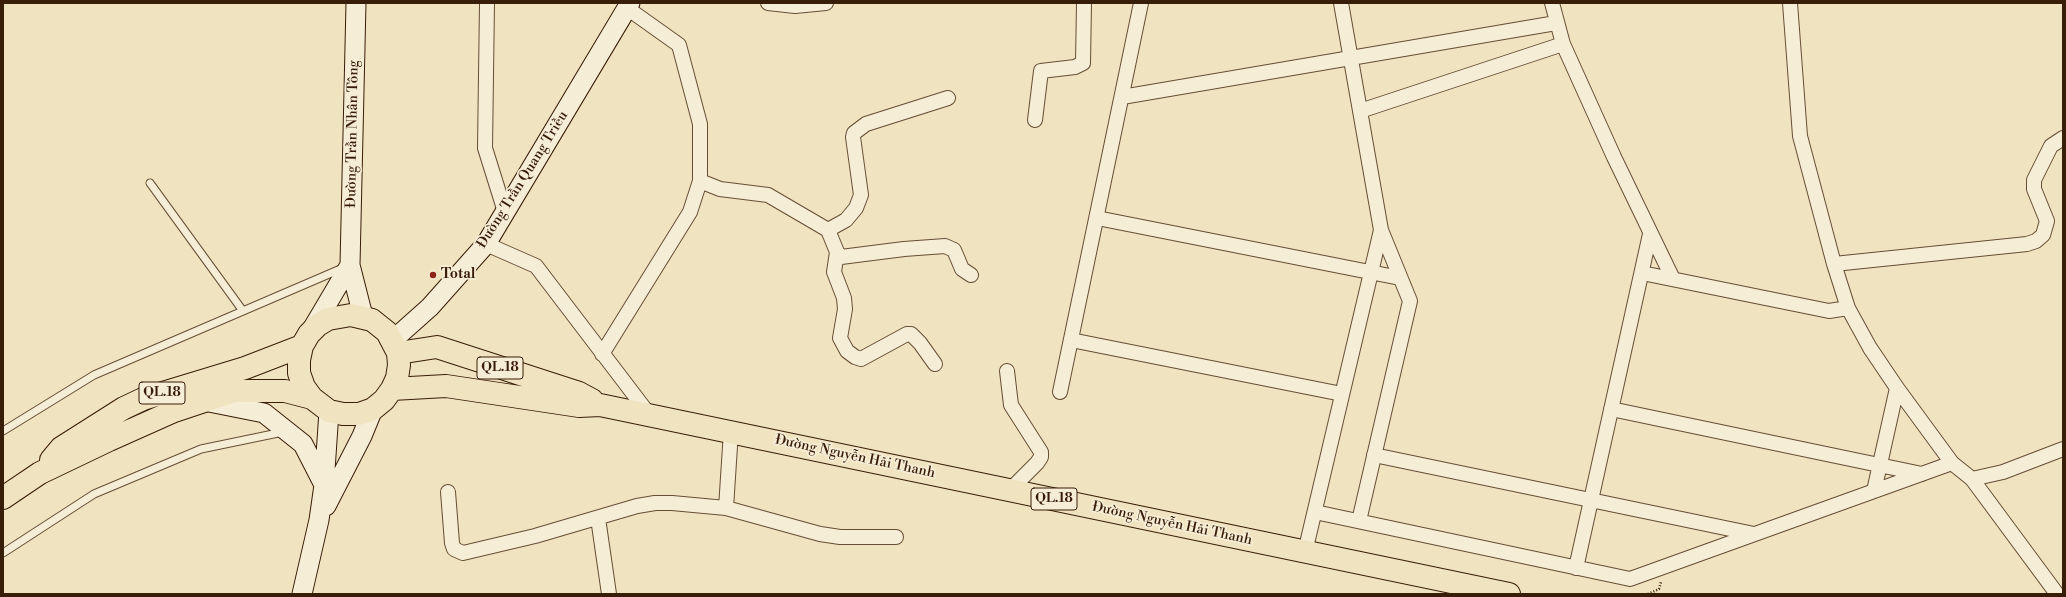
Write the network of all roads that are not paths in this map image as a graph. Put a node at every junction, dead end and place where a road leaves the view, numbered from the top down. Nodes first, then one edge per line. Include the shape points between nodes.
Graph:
1 (356, 3) edge
2 (486, 3) edge
3 (768, 3) edge
4 (826, 3) edge
5 (1084, 3) edge
6 (1141, 3) edge
7 (1341, 3) edge
8 (1552, 3) edge
9 (1790, 3) edge
10 (629, 6) edge
11 (1556, 23) junction
12 (1563, 44) junction
13 (1350, 58) junction
14 (1122, 97) junction
15 (948, 98) dead end
16 (1360, 111) junction
17 (1035, 120) dead end
18 (2063, 138) edge
19 (700, 181) junction
20 (150, 183) dead end
21 (505, 212) junction
22 (1097, 218) junction
23 (828, 230) junction
24 (1381, 230) junction
25 (1650, 234) junction
26 (486, 244) junction
27 (837, 252) junction
28 (1834, 264) junction
29 (350, 265) junction
30 (1371, 272) junction
31 (1642, 273) junction
32 (971, 274) dead end
33 (1400, 278) junction
34 (1673, 279) junction
35 (1848, 308) junction
36 (243, 311) junction
37 (363, 316) junction
38 (306, 340) junction
39 (1071, 340) junction
40 (395, 347) junction
41 (602, 354) junction
42 (935, 364) dead end
43 (1007, 370) dead end
44 (1897, 388) junction
45 (392, 389) junction
46 (1060, 392) dead end
47 (1342, 394) junction
48 (204, 401) junction
49 (320, 404) junction
50 (600, 405) junction
51 (373, 409) junction
52 (1612, 409) junction
53 (648, 413) junction
54 (3, 430) edge
55 (285, 431) junction
56 (731, 431) junction
57 (2063, 449) edge
58 (1374, 454) junction
59 (1952, 463) junction
60 (1880, 465) junction
61 (40, 473) junction
62 (1923, 474) junction
63 (1972, 480) junction
64 (324, 486) junction
65 (1010, 490) junction
66 (448, 492) dead end
67 (1874, 492) junction
68 (3, 498) edge
69 (1591, 501) junction
70 (726, 508) junction
71 (1315, 512) junction
72 (598, 518) junction
73 (319, 520) junction
74 (1359, 521) junction
75 (1755, 534) junction
76 (896, 537) dead end
77 (1305, 552) junction
78 (3, 553) edge
79 (1576, 568) junction
80 (302, 594) edge
81 (609, 594) edge
82 (1509, 594) edge
83 (2057, 594) edge

1 - 29 street, Đường Trần Nhân Tông
2 - 21 street via 485,148
3 - 4 street via 796,6
5 - 17 street via 1083,64 1041,70
6 - 14 street
7 - 13 street
8 - 11 street
9 - 28 street via 1800,136
10 - 19 street via 679,45 700,124
10 - 21 street, Đường Trần Quang Triều
11 - 12 street
11 - 13 street
12 - 16 street
12 - 25 street
13 - 14 street
13 - 16 street
14 - 22 street
15 - 23 street via 866,124 854,133 861,195 856,208 846,220
16 - 24 street
18 - 28 street via 2051,146 2034,180 2034,189 2046,221 2042,235 2036,241
19 - 23 street via 720,189 768,195
19 - 41 street via 690,212
20 - 36 lane
21 - 26 street, Đường Trần Quang Triều
22 - 30 street
22 - 39 street
23 - 27 street
24 - 30 street
24 - 33 street
25 - 31 street
25 - 34 street
26 - 40 street, Đường Trần Quang Triều
26 - 41 street via 536,266
27 - 32 street via 841,257 847,257 944,246 954,250 962,269
27 - 42 street via 834,272 844,298 845,309 840,338 847,351 861,359 910,334
28 - 35 street
29 - 36 lane
29 - 37 street, Đường Trần Nhân Tông
29 - 38 street, Đường Trần Nhân Tông
30 - 33 street
30 - 47 street
31 - 34 street
31 - 52 street
33 - 58 street via 1410,301
34 - 35 street via 1829,311
35 - 44 street via 1870,348
36 - 54 lane via 94,375
37 - 38 highway via 346,315 328,319
37 - 40 highway via 380,326
38 - 49 highway via 299,360 299,374 304,387
38 - 61 highway, QL.18 via 245,368 143,399 124,408 61,448
39 - 46 street
39 - 47 street
40 - 45 highway via 398,372
40 - 50 highway, Đường Nguyễn Hải Thanh / QL.18 via 437,347 579,393
41 - 53 street
43 - 65 street via 1012,405 1041,452 1037,463
44 - 59 street
44 - 60 street
45 - 50 highway, Đường Nguyễn Hải Thanh / QL.18 via 446,386 579,406
45 - 51 highway
47 - 71 street
48 - 49 highway, QL.18 via 234,391 285,391
48 - 55 street via 264,413
48 - 61 highway, QL.18 via 174,411
49 - 51 highway via 344,414 358,414
49 - 64 street
50 - 53 highway, Đường Nguyễn Hải Thanh / QL.18
51 - 73 street
52 - 60 street
52 - 69 street
53 - 56 highway, Đường Nguyễn Hải Thanh / QL.18
55 - 64 street via 303,444
55 - 78 lane via 201,449 94,494
56 - 65 highway, Đường Nguyễn Hải Thanh / QL.18
56 - 70 street
57 - 63 street via 2003,472
58 - 69 street
58 - 74 street
59 - 62 street
59 - 63 street
60 - 62 street
60 - 67 street
61 - 68 highway, QL.18
62 - 67 street
63 - 83 street
64 - 73 street
65 - 77 highway, Đường Nguyễn Hải Thanh / QL.18
66 - 72 street via 452,543 454,549 463,553
67 - 75 street
69 - 75 street
69 - 79 street
70 - 72 street via 655,503
70 - 76 street via 820,534
71 - 74 street
71 - 77 street
72 - 81 street
73 - 80 street
74 - 79 street
75 - 79 street via 1630,579
77 - 82 highway, Đường Nguyễn Hải Thanh / QL.18

